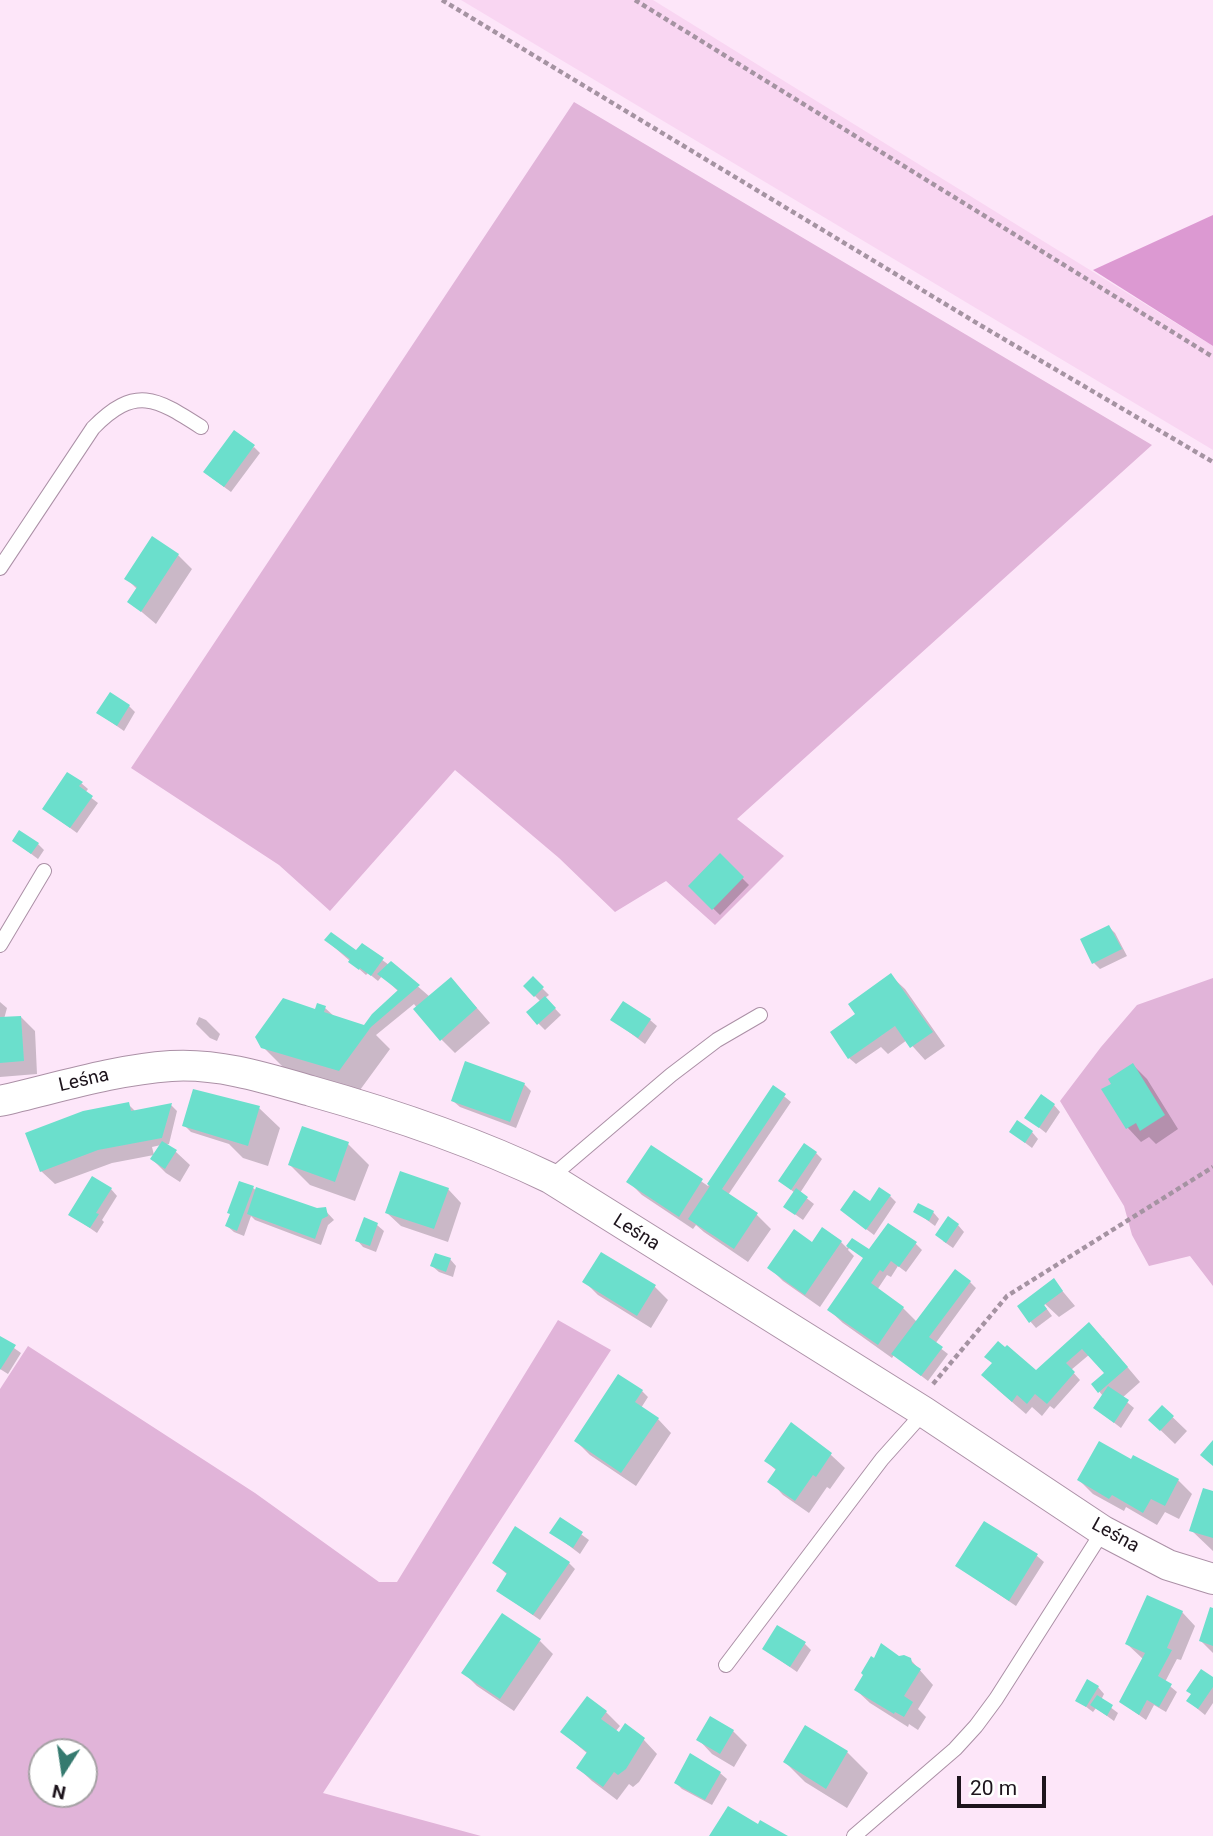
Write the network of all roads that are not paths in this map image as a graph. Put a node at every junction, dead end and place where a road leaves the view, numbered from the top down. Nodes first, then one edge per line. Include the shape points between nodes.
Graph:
1 (201, 427) dead end
2 (0, 568) edge
3 (44, 871) dead end
4 (0, 945) edge
5 (760, 1015) dead end
6 (0, 1101) edge
7 (550, 1178) junction
8 (919, 1409) junction
9 (1103, 1531) junction
10 (1213, 1579) edge
11 (726, 1665) dead end
12 (853, 1836) edge

1 - 2 lane via 165,404 146,400 126,402 109,412 93,428
3 - 4 lane
5 - 7 lane via 671,1075
6 - 7 street, Leśna via 137,1070 202,1066 377,1110
7 - 8 street, Leśna
8 - 9 street, Leśna
8 - 11 lane
9 - 10 street, Leśna via 1168,1565
9 - 12 lane via 976,1726

